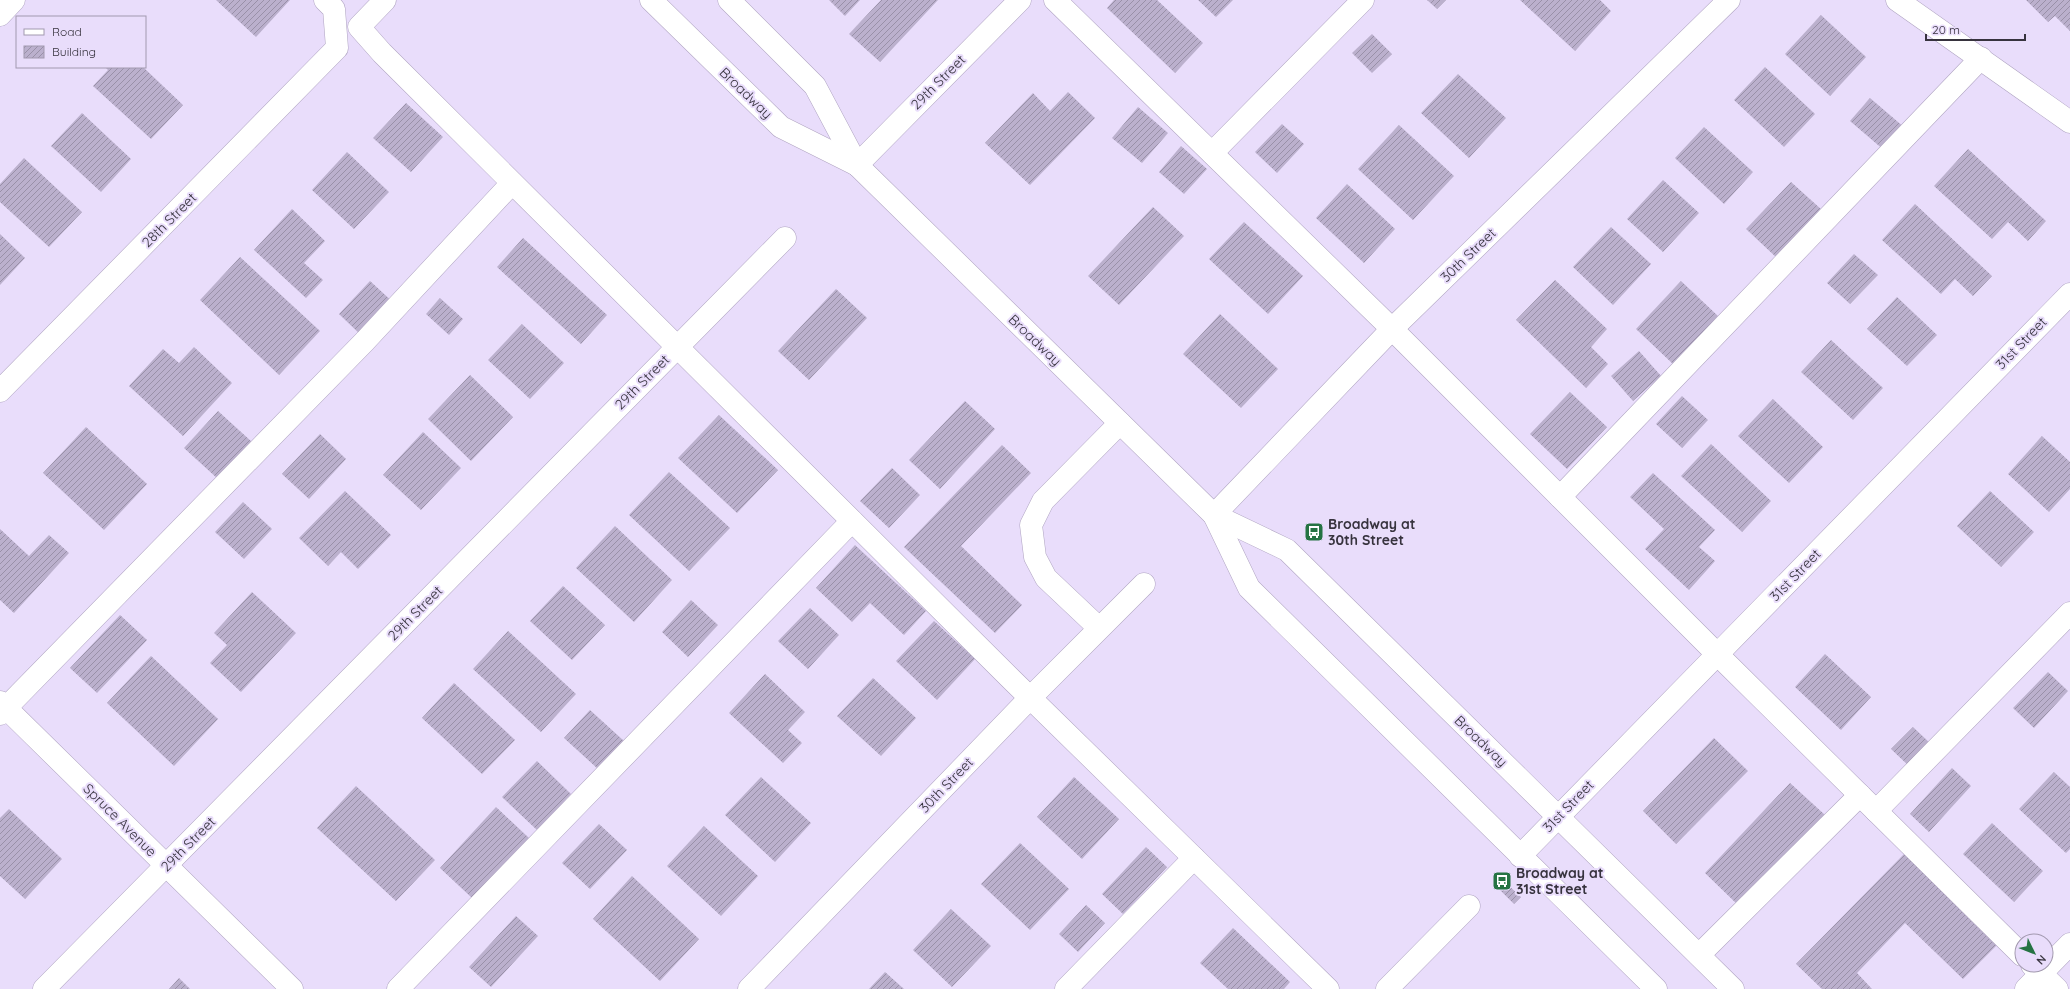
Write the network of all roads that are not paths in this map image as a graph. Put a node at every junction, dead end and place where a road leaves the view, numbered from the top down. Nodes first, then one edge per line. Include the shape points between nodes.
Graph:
1 (14, 0) edge
2 (325, 0) edge
3 (386, 0) edge
4 (651, 0) edge
5 (729, 0) edge
6 (1020, 0) edge
7 (1054, 0) edge
8 (1363, 0) edge
9 (1729, 0) edge
10 (1897, 0) edge
11 (0, 15) edge
12 (1980, 58) junction
13 (2070, 122) edge
14 (1212, 153) junction
15 (857, 165) junction
16 (512, 183) junction
17 (785, 238) dead end
18 (2070, 294) edge
19 (1392, 329) junction
20 (677, 347) junction
21 (0, 391) edge
22 (1120, 423) junction
23 (1560, 497) junction
24 (1214, 515) junction
25 (852, 521) junction
26 (1144, 584) dead end
27 (2070, 613) edge
28 (1099, 628) junction
29 (1717, 654) junction
30 (1030, 698) junction
31 (2, 708) edge
32 (1860, 795) junction
33 (1876, 811) junction
34 (1559, 816) junction
35 (1520, 856) junction
36 (1194, 858) junction
37 (166, 866) junction
38 (1469, 906) dead end
39 (2070, 944) edge
40 (2014, 947) edge
41 (1699, 955) junction
42 (2054, 956) edge
43 (2034, 973) edge
44 (2040, 973) edge
45 (44, 989) edge
46 (292, 989) edge
47 (398, 989) edge
48 (749, 989) edge
49 (1066, 989) edge
50 (1328, 989) edge
51 (1387, 989) edge
52 (1656, 989) edge
53 (1733, 989) edge
54 (2026, 989) edge
55 (2057, 989) edge

1 - 11 street
2 - 21 street, 28th Street via 334,9 338,48
3 - 16 street via 359,27
4 - 15 street, Broadway via 780,127
5 - 15 street, Broadway via 815,86
6 - 15 street, 29th Street
7 - 14 street
8 - 14 street
9 - 19 street, 30th Street
10 - 12 street
12 - 13 street
12 - 23 street
14 - 19 street
15 - 22 street, Broadway
16 - 20 street
16 - 31 street via 360,347
17 - 20 street, 29th Street
18 - 29 street, 31st Street
19 - 23 street
19 - 24 street, 30th Street
20 - 25 street
20 - 37 street, 29th Street
22 - 24 street, Broadway
22 - 28 street via 1043,500 1031,525 1034,557 1046,578
23 - 29 street
24 - 34 street, Broadway via 1286,550
24 - 35 street, Broadway via 1249,588
25 - 30 street
25 - 47 street
26 - 28 street, 30th Street
27 - 33 street
28 - 30 street, 30th Street
29 - 32 street
29 - 34 street, 31st Street
30 - 36 street
30 - 48 street, 30th Street
31 - 37 street, Spruce Avenue
32 - 33 street
32 - 41 street
33 - 40 street
34 - 35 street, 31st Street
34 - 41 street, Broadway
35 - 52 street, Broadway
36 - 49 street
36 - 50 street
37 - 45 street, 29th Street
37 - 46 street, Spruce Avenue
38 - 51 street
39 - 42 street
41 - 53 street, Broadway
43 - 54 street
44 - 55 street

